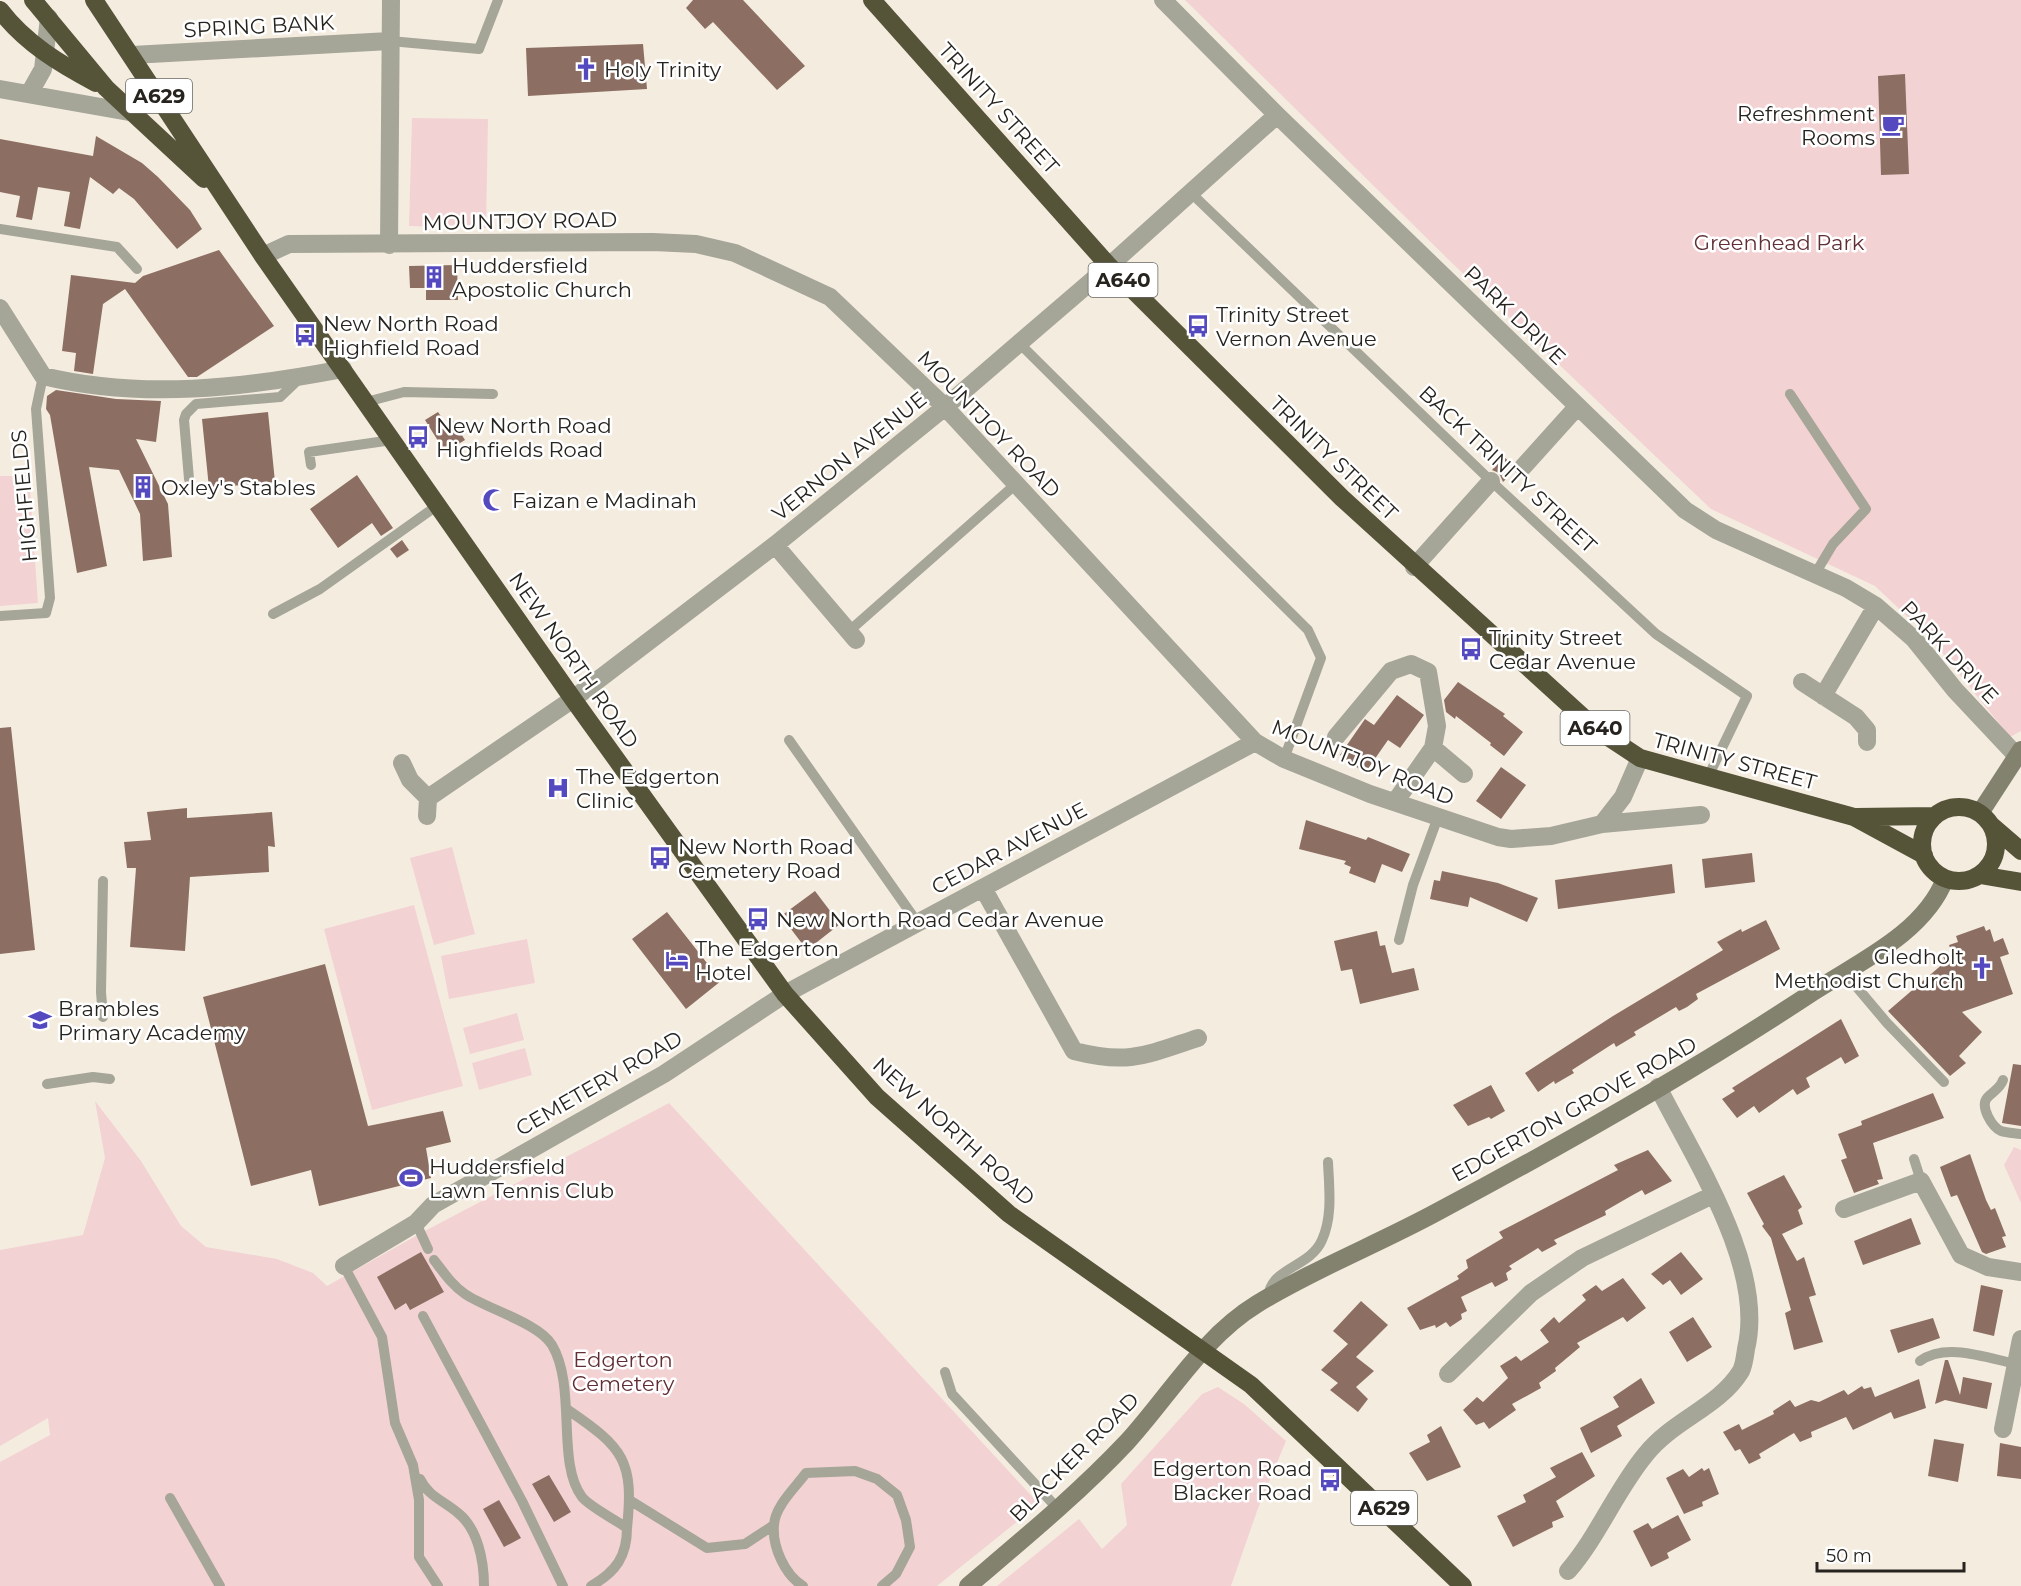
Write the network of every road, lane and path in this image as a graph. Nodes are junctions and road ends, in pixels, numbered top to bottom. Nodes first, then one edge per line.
1 (33, 0) edge
2 (94, 0) edge
3 (391, 0) edge
4 (498, 0) edge
5 (872, 0) edge
6 (1163, 0) edge
7 (0, 10) edge
8 (49, 18) junction
9 (390, 41) junction
10 (46, 55) junction
11 (132, 55) junction
12 (0, 88) edge
13 (106, 88) junction
14 (29, 94) junction
15 (129, 112) junction
16 (1277, 115) junction
17 (1190, 192) junction
18 (220, 194) junction
19 (0, 229) edge
20 (389, 245) junction
21 (263, 255) junction
22 (1109, 266) junction
23 (137, 269) dead end
24 (0, 309) edge
25 (1019, 343) junction
26 (343, 369) junction
27 (43, 376) junction
28 (300, 378) junction
29 (493, 394) dead end
30 (1790, 394) dead end
31 (366, 402) junction
32 (945, 407) junction
33 (1577, 407) junction
34 (392, 440) junction
35 (311, 465) dead end
36 (1523, 467) dead end
37 (189, 479) dead end
38 (1491, 481) junction
39 (1016, 484) junction
40 (438, 505) junction
41 (775, 545) junction
42 (1414, 567) junction
43 (1815, 574) junction
44 (1876, 606) junction
45 (273, 614) dead end
46 (0, 616) edge
47 (852, 636) joint
48 (1802, 682) dead end
49 (1823, 696) junction
50 (573, 699) junction
51 (1336, 737) dead end
52 (789, 740) dead end
53 (1255, 742) junction
54 (1867, 742) dead end
55 (1433, 748) junction
56 (2018, 753) edge
57 (1640, 758) junction
58 (1284, 759) junction
59 (402, 763) dead end
60 (1464, 774) dead end
61 (1708, 777) junction
62 (1395, 802) junction
63 (1701, 815) dead end
64 (1935, 816) junction
65 (1437, 817) junction
66 (1854, 817) junction
67 (1986, 819) junction
68 (1602, 824) junction
69 (2021, 851) edge
70 (1924, 855) junction
71 (1980, 875) junction
72 (1945, 879) junction
73 (104, 881) dead end
74 (2021, 882) edge
75 (983, 888) junction
76 (917, 922) junction
77 (1399, 940) dead end
78 (1844, 972) junction
79 (785, 994) junction
80 (103, 1017) dead end
81 (1198, 1038) dead end
82 (110, 1079) dead end
83 (2003, 1080) dead end
84 (1944, 1082) dead end
85 (47, 1084) dead end
86 (1658, 1087) junction
87 (2021, 1134) edge
88 (1914, 1159) dead end
89 (1328, 1162) dead end
90 (1920, 1181) junction
91 (1713, 1196) junction
92 (1844, 1209) dead end
93 (416, 1223) junction
94 (428, 1249) dead end
95 (434, 1260) dead end
96 (344, 1266) joint
97 (2021, 1272) edge
98 (1268, 1299) junction
99 (423, 1316) dead end
100 (2021, 1340) edge
101 (1203, 1350) junction
102 (1920, 1361) dead end
103 (2016, 1364) junction
104 (945, 1372) dead end
105 (1448, 1374) dead end
106 (568, 1410) junction
107 (2003, 1429) dead end
108 (413, 1465) junction
109 (170, 1498) dead end
110 (631, 1501) junction
111 (1057, 1509) junction
112 (774, 1525) junction
113 (627, 1528) junction
114 (1568, 1571) dead end
115 (220, 1586) edge
116 (438, 1586) edge
117 (484, 1586) edge
118 (563, 1586) edge
119 (591, 1586) edge
120 (803, 1586) edge
121 (882, 1586) edge
122 (968, 1586) edge
123 (1463, 1586) edge

1 - 8 highway, NEW NORTH ROAD / A629
2 - 11 highway, NEW NORTH ROAD / A629
3 - 9 street
4 - 9 lane
5 - 22 highway, TRINITY STREET / A640
6 - 16 street, PARK DRIVE
7 - 10 highway, A629
8 - 10 street
8 - 13 highway, NEW NORTH ROAD / A629
9 - 11 street, SPRING BANK
9 - 20 street
10 - 13 highway, A629
10 - 14 street
11 - 18 highway, NEW NORTH ROAD / A629
12 - 14 street
13 - 15 highway, NEW NORTH ROAD / A629
14 - 15 street
15 - 18 highway, NEW NORTH ROAD / A629
16 - 17 street, VERNON AVENUE
16 - 33 street, PARK DRIVE
17 - 22 street, VERNON AVENUE
17 - 38 lane, BACK TRINITY STREET
18 - 21 highway, NEW NORTH ROAD / A629
19 - 23 lane
20 - 21 street, MOUNTJOY ROAD
20 - 32 street, MOUNTJOY ROAD
21 - 26 highway, NEW NORTH ROAD / A629
22 - 25 street, VERNON AVENUE
22 - 42 highway, TRINITY STREET / A640
24 - 27 street
25 - 32 street, VERNON AVENUE
25 - 58 lane
26 - 28 street
26 - 31 highway, NEW NORTH ROAD / A629
27 - 28 street
27 - 46 lane, HIGHFIELDS
28 - 37 lane
29 - 31 lane
30 - 43 lane
31 - 34 highway, NEW NORTH ROAD / A629
32 - 39 street, MOUNTJOY ROAD
32 - 41 street, VERNON AVENUE
33 - 36 street
33 - 43 street, PARK DRIVE
34 - 35 lane
34 - 40 highway, NEW NORTH ROAD / A629
38 - 42 street
38 - 61 lane, BACK TRINITY STREET
39 - 47 lane
39 - 53 street, MOUNTJOY ROAD
40 - 45 lane
40 - 50 highway, NEW NORTH ROAD / A629
41 - 47 street
41 - 50 street, VERNON AVENUE
42 - 57 highway, TRINITY STREET / A640
43 - 44 street, PARK DRIVE
44 - 49 street, PARK DRIVE
44 - 56 street, PARK DRIVE
48 - 49 street
49 - 54 street
50 - 59 street, VERNON AVENUE
50 - 79 highway, NEW NORTH ROAD / A629
51 - 55 street
52 - 76 lane
53 - 58 street, MOUNTJOY ROAD
53 - 75 street, CEDAR AVENUE
55 - 60 street
55 - 62 street
56 - 67 street
57 - 61 highway, TRINITY STREET / A640
57 - 68 street
58 - 62 street, MOUNTJOY ROAD
61 - 66 highway, TRINITY STREET / A640
62 - 65 street, MOUNTJOY ROAD
63 - 68 street, MOUNTJOY ROAD
64 - 66 highway, TRINITY STREET / A640
64 - 67 highway, A640
64 - 70 highway
65 - 68 street, MOUNTJOY ROAD
65 - 77 lane
66 - 70 highway, TRINITY STREET / A640
67 - 69 highway
67 - 71 highway
70 - 72 highway, A640
71 - 72 highway
71 - 74 highway
72 - 78 street, EDGERTON GROVE ROAD
73 - 80 lane
75 - 76 street, CEDAR AVENUE
75 - 81 street
76 - 79 street, CEDAR AVENUE
78 - 84 lane
78 - 86 street, EDGERTON GROVE ROAD
79 - 93 street, CEMETERY ROAD
79 - 101 highway, NEW NORTH ROAD / A629
82 - 85 lane
83 - 87 lane
86 - 91 street
86 - 98 street, EDGERTON GROVE ROAD
88 - 90 lane
89 - 98 lane
90 - 92 street
90 - 97 street
91 - 105 street
91 - 114 street
93 - 94 lane
93 - 96 street, CEMETERY ROAD
95 - 106 lane
96 - 108 lane
98 - 101 street, EDGERTON GROVE ROAD
99 - 118 lane
100 - 103 street
101 - 111 street, BLACKER ROAD
101 - 123 highway, A629
102 - 103 lane
103 - 107 street
104 - 111 lane
106 - 110 lane
106 - 113 lane
108 - 116 lane
108 - 117 lane
109 - 115 lane
110 - 112 lane
110 - 113 lane
111 - 122 street, BLACKER ROAD
112 - 120 lane
112 - 121 lane
113 - 119 lane

